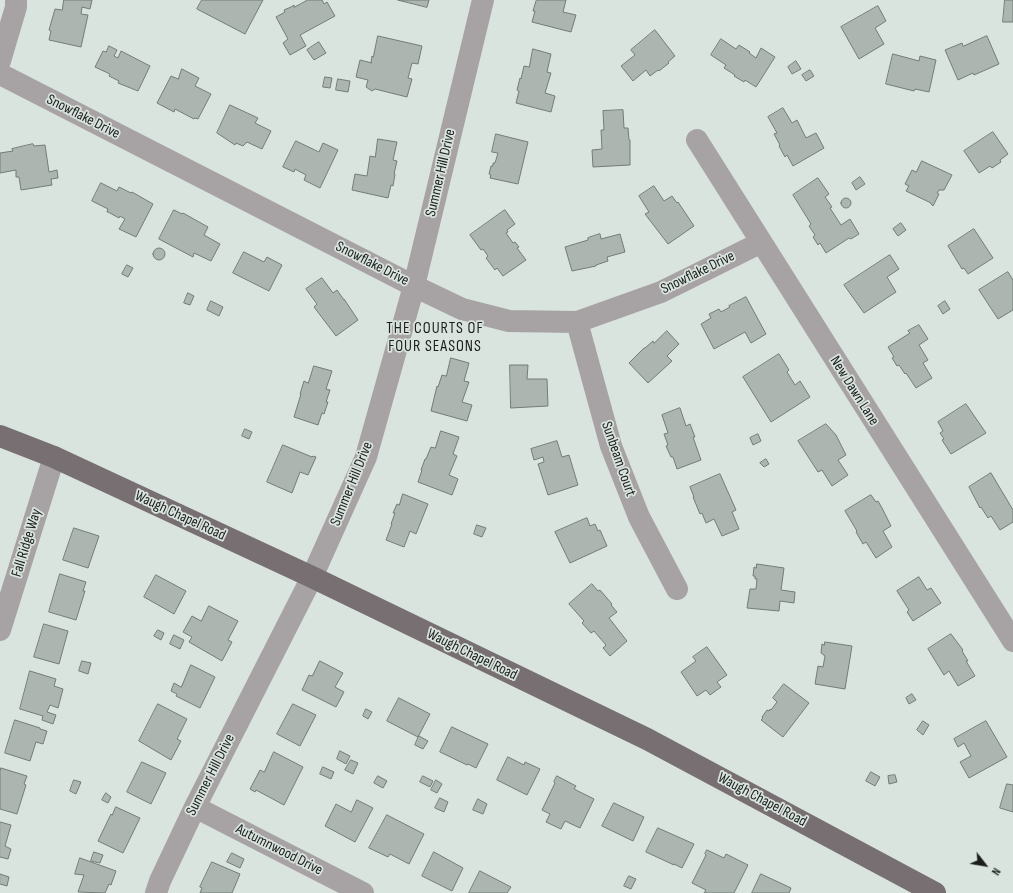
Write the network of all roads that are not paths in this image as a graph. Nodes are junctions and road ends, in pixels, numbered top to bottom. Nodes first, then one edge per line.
1 (16, 0) edge
2 (483, 0) edge
3 (0, 61) edge
4 (0, 74) edge
5 (697, 140) dead end
6 (760, 243) junction
7 (414, 286) junction
8 (577, 322) junction
9 (0, 436) edge
10 (54, 457) junction
11 (312, 577) junction
12 (678, 589) dead end
13 (3, 607) edge
14 (0, 630) edge
15 (1013, 641) edge
16 (195, 807) junction
17 (156, 893) edge
18 (363, 893) edge
19 (935, 893) edge

1 - 3 street
2 - 7 street, Summer Hill Drive
4 - 7 street, Snowflake Drive
5 - 6 street, New Dawn Lane
6 - 8 street, Snowflake Drive
6 - 15 street, New Dawn Lane
7 - 8 street, Snowflake Drive
7 - 11 street, Summer Hill Drive
8 - 12 street, Sunbeam Court
9 - 10 main road, Waugh Chapel Road
10 - 11 main road, Waugh Chapel Road
10 - 13 street, Fall Ridge Way
11 - 16 street, Summer Hill Drive
11 - 19 main road, Waugh Chapel Road
13 - 14 street, Fall Ridge Way
16 - 17 street, Summer Hill Drive
16 - 18 street, Autumnwood Drive

